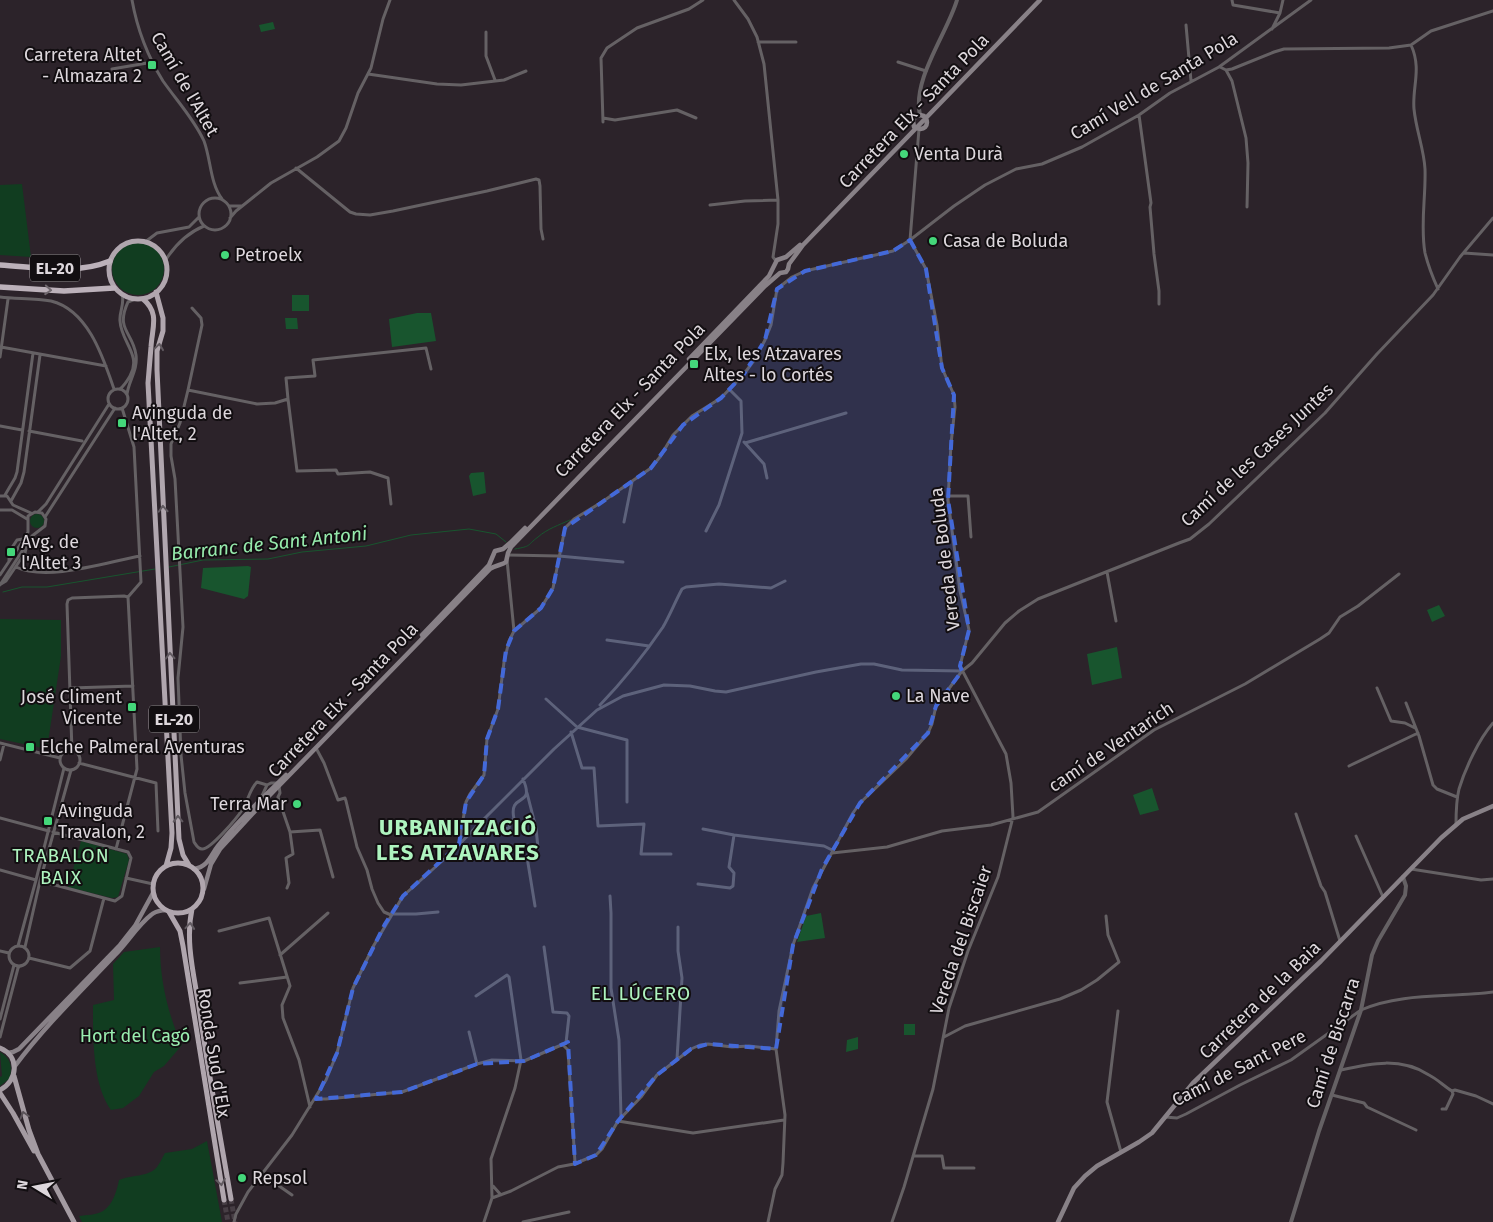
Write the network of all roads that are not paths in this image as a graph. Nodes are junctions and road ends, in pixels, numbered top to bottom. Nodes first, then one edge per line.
1 (132, 0) edge
2 (390, 0) edge
3 (703, 0) edge
4 (734, 0) edge
5 (957, 0) edge
6 (1038, 0) edge
7 (1232, 0) edge
8 (1283, 0) edge
9 (1311, 0) edge
10 (1493, 11) edge
11 (1280, 13) junction
12 (1186, 25) dead end
13 (1272, 29) junction
14 (486, 32) dead end
15 (758, 42) junction
16 (796, 42) dead end
17 (1411, 45) junction
18 (153, 62) junction
19 (898, 62) dead end
20 (1219, 67) junction
21 (112, 69) dead end
22 (1226, 70) junction
23 (526, 71) dead end
24 (926, 71) junction
25 (368, 74) junction
26 (496, 80) junction
27 (1191, 81) junction
28 (1138, 115) junction
29 (923, 116) junction
30 (696, 118) dead end
31 (916, 128) junction
32 (296, 168) junction
33 (214, 182) junction
34 (212, 198) junction
35 (222, 199) junction
36 (778, 200) junction
37 (710, 205) dead end
38 (229, 206) junction
39 (242, 206) junction
40 (1247, 207) dead end
41 (199, 217) junction
42 (230, 218) junction
43 (1493, 218) edge
44 (204, 226) junction
45 (543, 239) dead end
46 (910, 240) junction
47 (144, 242) junction
48 (1463, 253) junction
49 (1493, 255) edge
50 (783, 258) junction
51 (110, 261) junction
52 (165, 261) junction
53 (776, 261) junction
54 (0, 265) edge
55 (774, 267) junction
56 (789, 267) junction
57 (781, 273) junction
58 (791, 278) junction
59 (787, 281) junction
60 (0, 287) edge
61 (114, 288) junction
62 (1438, 289) junction
63 (156, 292) junction
64 (122, 294) junction
65 (0, 297) edge
66 (8, 299) junction
67 (135, 299) junction
68 (143, 299) junction
69 (1159, 304) dead end
70 (192, 308) dead end
71 (1, 348) junction
72 (33, 353) junction
73 (40, 355) junction
74 (0, 357) edge
75 (32, 361) junction
76 (39, 363) junction
77 (106, 366) junction
78 (431, 369) dead end
79 (114, 389) junction
80 (120, 389) junction
81 (188, 390) junction
82 (730, 390) junction
83 (127, 394) junction
84 (288, 399) junction
85 (109, 404) junction
86 (115, 408) junction
87 (122, 408) junction
88 (846, 413) dead end
89 (0, 426) edge
90 (22, 430) junction
91 (30, 432) junction
92 (740, 438) junction
93 (82, 441) dead end
94 (745, 443) junction
95 (767, 478) dead end
96 (632, 482) junction
97 (5, 495) junction
98 (0, 496) edge
99 (948, 496) junction
100 (11, 502) junction
101 (391, 504) dead end
102 (8, 509) junction
103 (2, 510) edge
104 (38, 512) junction
105 (31, 513) junction
106 (0, 516) edge
107 (45, 517) junction
108 (27, 519) junction
109 (624, 522) dead end
110 (28, 526) junction
111 (37, 531) junction
112 (706, 531) dead end
113 (971, 537) dead end
114 (502, 549) junction
115 (140, 556) junction
116 (508, 556) junction
117 (559, 556) junction
118 (492, 558) junction
119 (623, 562) dead end
120 (498, 564) junction
121 (0, 566) edge
122 (14, 566) junction
123 (5, 567) junction
124 (1107, 572) junction
125 (1400, 574) dead end
126 (0, 575) edge
127 (785, 581) dead end
128 (0, 584) edge
129 (128, 597) junction
130 (1116, 621) dead end
131 (514, 631) junction
132 (606, 640) dead end
133 (649, 646) junction
134 (962, 671) junction
135 (133, 686) junction
136 (71, 688) junction
137 (1377, 688) dead end
138 (546, 699) dead end
139 (1406, 703) dead end
140 (597, 710) junction
141 (1493, 723) edge
142 (578, 727) junction
143 (1415, 728) junction
144 (571, 732) junction
145 (1418, 733) junction
146 (2, 743) edge
147 (316, 748) junction
148 (72, 751) junction
149 (60, 758) junction
150 (0, 760) edge
151 (79, 763) junction
152 (1348, 766) dead end
153 (64, 768) junction
154 (71, 770) junction
155 (135, 778) junction
156 (523, 779) junction
157 (278, 784) junction
158 (267, 785) junction
159 (528, 792) junction
160 (278, 796) junction
161 (268, 797) junction
162 (1458, 798) junction
163 (628, 802) dead end
164 (256, 804) junction
165 (1493, 806) edge
166 (1296, 814) dead end
167 (0, 818) edge
168 (1012, 820) junction
169 (1456, 824) junction
170 (704, 829) dead end
171 (158, 830) dead end
172 (497, 831) dead end
173 (51, 832) junction
174 (290, 832) junction
175 (734, 835) junction
176 (1356, 836) dead end
177 (459, 844) junction
178 (116, 849) junction
179 (832, 852) junction
180 (671, 854) dead end
181 (166, 866) junction
182 (191, 867) junction
183 (1411, 869) junction
184 (0, 870) edge
185 (333, 877) dead end
186 (1403, 877) junction
187 (126, 878) junction
188 (1493, 879) edge
189 (38, 881) junction
190 (153, 884) junction
191 (698, 884) dead end
192 (287, 888) dead end
193 (204, 889) junction
194 (153, 893) junction
195 (610, 896) dead end
196 (104, 898) junction
197 (1383, 898) junction
198 (535, 906) dead end
199 (192, 909) junction
200 (167, 911) junction
201 (438, 912) dead end
202 (328, 913) dead end
203 (391, 915) junction
204 (1106, 916) dead end
205 (678, 927) dead end
206 (219, 931) dead end
207 (1340, 942) junction
208 (18, 946) junction
209 (24, 947) junction
210 (544, 947) dead end
211 (0, 950) edge
212 (9, 953) junction
213 (280, 955) junction
214 (29, 958) junction
215 (14, 964) junction
216 (20, 966) junction
217 (287, 978) junction
218 (240, 982) dead end
219 (1493, 992) edge
220 (476, 996) dead end
221 (1361, 1010) junction
222 (1118, 1011) dead end
223 (0, 1019) edge
224 (468, 1032) dead end
225 (0, 1036) edge
226 (944, 1037) junction
227 (562, 1044) junction
228 (3, 1048) edge
229 (776, 1049) junction
230 (677, 1059) junction
231 (521, 1060) junction
232 (477, 1064) junction
233 (15, 1066) junction
234 (1341, 1070) junction
235 (14, 1076) junction
236 (0, 1090) edge
237 (1452, 1091) junction
238 (0, 1094) edge
239 (1332, 1095) junction
240 (316, 1099) junction
241 (1493, 1104) edge
242 (310, 1108) junction
243 (1442, 1109) dead end
244 (622, 1117) junction
245 (1165, 1117) junction
246 (784, 1120) junction
247 (618, 1121) junction
248 (1416, 1130) dead end
249 (1121, 1152) junction
250 (37, 1154) junction
251 (913, 1156) junction
252 (575, 1164) junction
253 (974, 1168) dead end
254 (262, 1174) junction
255 (492, 1186) junction
256 (292, 1195) dead end
257 (501, 1195) junction
258 (492, 1198) junction
259 (231, 1199) tunnel mouth
260 (224, 1200) tunnel mouth
261 (569, 1212) dead end
262 (72, 1222) edge
263 (234, 1222) edge
264 (484, 1222) edge
265 (524, 1222) edge
266 (768, 1222) edge
267 (892, 1222) edge
268 (1058, 1222) edge
269 (1291, 1222) edge

1 - 18 street, Camí de l'Altet
2 - 25 street
3 - 30 street
4 - 15 street
5 - 24 street
6 - 29 main road, Carretera Elx - Santa Pola
7 - 11 street
8 - 11 street
9 - 13 street, Camí Vell de Santa Pola
10 - 17 street
11 - 13 street
12 - 27 street
13 - 20 street, Camí Vell de Santa Pola
14 - 26 street
15 - 16 street
15 - 36 street
17 - 22 street
17 - 62 street
18 - 21 street
18 - 33 street, Camí de l'Altet
19 - 24 street
20 - 22 street
20 - 27 street, Camí Vell de Santa Pola
22 - 40 street
23 - 26 street
24 - 29 street
25 - 26 street
25 - 32 street
27 - 28 street, Camí Vell de Santa Pola
28 - 46 street, Camí Vell de Santa Pola
28 - 69 street
29 - 31 main road, Carretera Elx - Santa Pola
29 - 31 main road
31 - 46 street
31 - 50 main road, Carretera Elx - Santa Pola
31 - 56 main road, Carretera Elx - Santa Pola
32 - 39 street
32 - 45 street
33 - 34 street
33 - 35 street
34 - 35 street
34 - 41 street
35 - 38 street
36 - 37 street
36 - 53 street
38 - 39 street
38 - 42 street
39 - 42 street
41 - 44 street
41 - 47 street
42 - 44 street
43 - 48 street, Camí de les Cases Juntes
44 - 52 street
46 - 58 street, Camí Vell de Santa Pola
46 - 99 street, Vereda de Boluda
47 - 51 highway
47 - 52 highway
48 - 49 street
48 - 62 street, Camí de les Cases Juntes
50 - 53 main road
50 - 56 main road
51 - 54 highway, EL-20
51 - 61 highway
52 - 63 highway
53 - 55 main road
55 - 57 main road
55 - 114 main road, Carretera Elx - Santa Pola
56 - 57 main road
56 - 58 street
57 - 59 street
57 - 116 main road, Carretera Elx - Santa Pola
58 - 59 street, Camí Vell de Santa Pola
59 - 82 street, Camí Vell de Santa Pola
60 -> 61 highway, EL-20
61 - 64 highway
62 - 124 street, Camí de les Cases Juntes
63 - 68 highway
182 -> 63 highway, EL-20
64 - 67 highway
64 - 80 street
65 - 66 street
66 - 71 street
66 - 77 street
67 - 68 highway
67 - 83 street
68 - 181 highway, EL-20
70 - 81 street
71 - 72 street
71 - 74 street
72 - 73 street
72 - 75 street
73 - 76 street
73 - 77 street
75 - 76 street
75 - 90 street
76 - 91 street
77 - 79 street
78 - 84 street
79 - 80 street
79 - 85 street
80 - 83 street
81 - 84 street
81 - 158 street
82 - 92 street
82 - 96 street, Camí Vell de Santa Pola
83 - 87 street
84 - 101 street
85 - 86 street
85 - 104 street
86 - 87 street
86 - 107 street
87 - 115 street
88 - 94 street
89 - 90 street
90 - 97 street
91 - 93 street
91 - 100 street
92 - 94 street
92 - 112 street
94 - 95 street
96 - 109 street
96 - 117 street, Camí Vell de Santa Pola
97 - 98 street
97 - 100 street
99 - 113 street
99 - 134 street, Vereda de Boluda
100 - 102 street
100 - 105 street
102 - 103 street
102 - 108 street
103 - 106 street
104 - 105 street
104 - 107 street
105 - 108 street
107 - 111 street
108 - 110 street
110 - 111 street
110 - 123 street
111 - 122 street
114 - 116 main road
114 - 118 main road
115 - 122 street
115 - 129 street
116 - 117 street
116 - 120 main road
116 - 131 street
117 - 119 street
117 - 131 street, Camí Vell de Santa Pola
118 - 120 main road
118 - 157 main road, Carretera Elx - Santa Pola
120 - 147 main road, Carretera Elx - Santa Pola
121 - 123 street
122 - 128 street
123 - 126 street
124 - 130 street
124 - 134 street, Camí de les Cases Juntes
125 - 168 street, camí de Ventarich
127 - 133 street
129 - 135 street
129 - 136 street
131 - 177 street
132 - 133 street
133 - 140 street
134 - 140 street
134 - 168 street, Vereda del Biscaier
134 - 179 street, Camí de les Cases Juntes
135 - 136 street
135 - 155 street
136 - 148 street
137 - 143 street
138 - 142 street
139 - 143 street
140 - 142 street
141 - 162 street
142 - 144 street
142 - 163 street
143 - 145 street
144 - 156 street
144 - 180 street
145 - 152 street
145 - 162 street
146 - 149 street
146 - 150 street
147 - 157 main road, Carretera Elx - Santa Pola
147 - 203 street
148 - 149 street
148 - 151 street
149 - 153 street
151 - 154 street
151 - 155 street
153 - 154 street
153 - 173 street
154 - 173 street
155 - 171 street
155 - 178 street
156 - 159 street
156 - 177 street
157 - 158 street
157 - 160 street
157 - 161 main road, Carretera Elx - Santa Pola
157 - 164 main road, Carretera Elx - Santa Pola
158 - 164 street
159 - 172 street
159 - 198 street
160 - 161 street
160 - 174 street
161 - 193 main road, Carretera Elx - Santa Pola
162 - 169 street
164 - 182 main road, Carretera Elx - Santa Pola
165 - 169 main road, Carretera de la Baia
166 - 207 street
167 - 173 street
168 - 179 street, camí de Ventarich
168 - 226 street, Vereda del Biscaier
169 - 183 main road, Carretera de la Baia
170 - 175 street
173 - 178 street
173 - 189 street
174 - 185 street
174 - 192 street
175 - 179 street
175 - 191 street
176 - 197 street
177 - 203 street
178 - 187 street
179 - 229 street, Camí de les Cases Juntes
181 - 182 highway
181 - 190 highway, EL-20
182 - 193 highway, EL-20
183 - 186 main road, Carretera de la Baia
183 - 188 street
184 - 189 street
186 - 197 main road, Carretera de la Baia
186 - 221 street, Camí de Biscarra
187 - 190 street
187 - 196 street
189 - 196 street
189 - 208 street
189 - 209 street
190 - 194 highway
193 - 199 highway
194 - 200 highway
194 - 228 main road
195 - 244 street
196 - 214 street
197 - 207 main road, Carretera de la Baia
199 - 200 highway
259 -> 199 highway, Ronda Sud d'Elx
200 - 233 main road
200 -> 260 highway, Ronda Sud d'Elx
201 - 203 street
202 - 213 street
203 - 240 street
204 - 226 street
205 - 230 street
206 - 213 street
207 - 245 main road, Carretera de la Baia
208 - 209 street
208 - 212 street
209 - 214 street
210 - 227 street
211 - 212 street
212 - 215 street
213 - 217 street
214 - 216 street
215 - 216 street
215 - 223 street
216 - 225 street
217 - 218 street
217 - 242 street
219 - 221 street, Camí de Sant Pere
220 - 231 street
221 - 234 street, Camí de Biscarra
221 - 245 street, Camí de Sant Pere
222 - 249 street
224 - 232 street
226 - 251 street, Vereda del Biscaier
227 - 231 street
227 - 252 street
228 - 233 main road
229 - 230 street
229 - 246 street, Camí de les Cases Juntes
230 - 244 street
231 - 232 street
231 - 255 street
232 - 240 street
233 - 235 main road
234 - 237 street
234 - 239 street, Camí de Biscarra
235 - 236 main road
250 -> 235 main road
237 - 241 street
237 - 243 street
238 - 250 main road
239 - 248 street
239 - 269 street, Camí de Biscarra
240 - 242 street
242 - 254 street
244 - 247 street
245 - 249 main road, Carretera de la Baia
246 - 247 street
246 - 266 street, Camí de les Cases Juntes
247 - 252 street
249 - 268 main road, Carretera de la Baia
250 - 262 main road
251 - 253 street
251 - 267 street, Vereda del Biscaier
252 - 257 street
254 - 256 street
254 - 263 street
255 - 257 street
255 - 258 street
257 - 258 street
258 - 264 street
261 - 265 street

